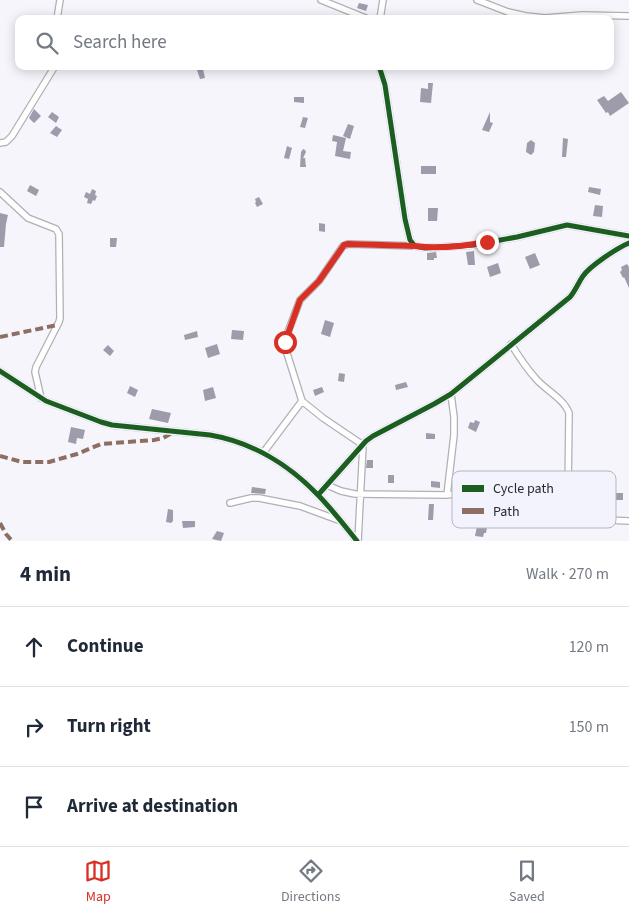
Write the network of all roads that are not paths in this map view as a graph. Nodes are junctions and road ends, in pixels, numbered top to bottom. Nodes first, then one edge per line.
1 (60, 0) edge
2 (321, 0) edge
3 (383, 0) edge
4 (477, 0) edge
5 (58, 15) edge
6 (358, 15) edge
7 (381, 15) edge
8 (524, 15) edge
9 (614, 16) edge
10 (629, 16) edge
11 (53, 70) edge
12 (380, 70) edge
13 (0, 144) edge
14 (0, 192) edge
15 (629, 236) edge
16 (629, 243) edge
17 (415, 246) junction
18 (511, 344) junction
19 (0, 370) edge
20 (451, 394) junction
21 (41, 398) junction
22 (302, 401) junction
23 (363, 444) junction
24 (263, 453) junction
25 (568, 471) edge
26 (327, 485) junction
27 (360, 494) junction
28 (452, 494) edge
29 (318, 495) junction
30 (447, 495) junction
31 (230, 503) dead end
32 (340, 520) junction
33 (616, 520) edge
34 (629, 521) edge
35 (358, 541) edge

1 - 5 street
2 - 6 street
3 - 7 street
4 - 8 street
9 - 10 street
11 - 13 street
12 - 17 street
14 - 21 street
15 - 17 street
16 - 18 street
17 - 22 street
18 - 20 street
18 - 25 street
19 - 21 street
20 - 23 street
20 - 30 street
21 - 24 street
22 - 23 street
22 - 24 street
23 - 26 street
23 - 27 street
24 - 29 street
26 - 27 street
26 - 29 street
27 - 30 street
27 - 35 street
28 - 30 street
29 - 32 street
31 - 32 street
32 - 35 street
33 - 34 street

